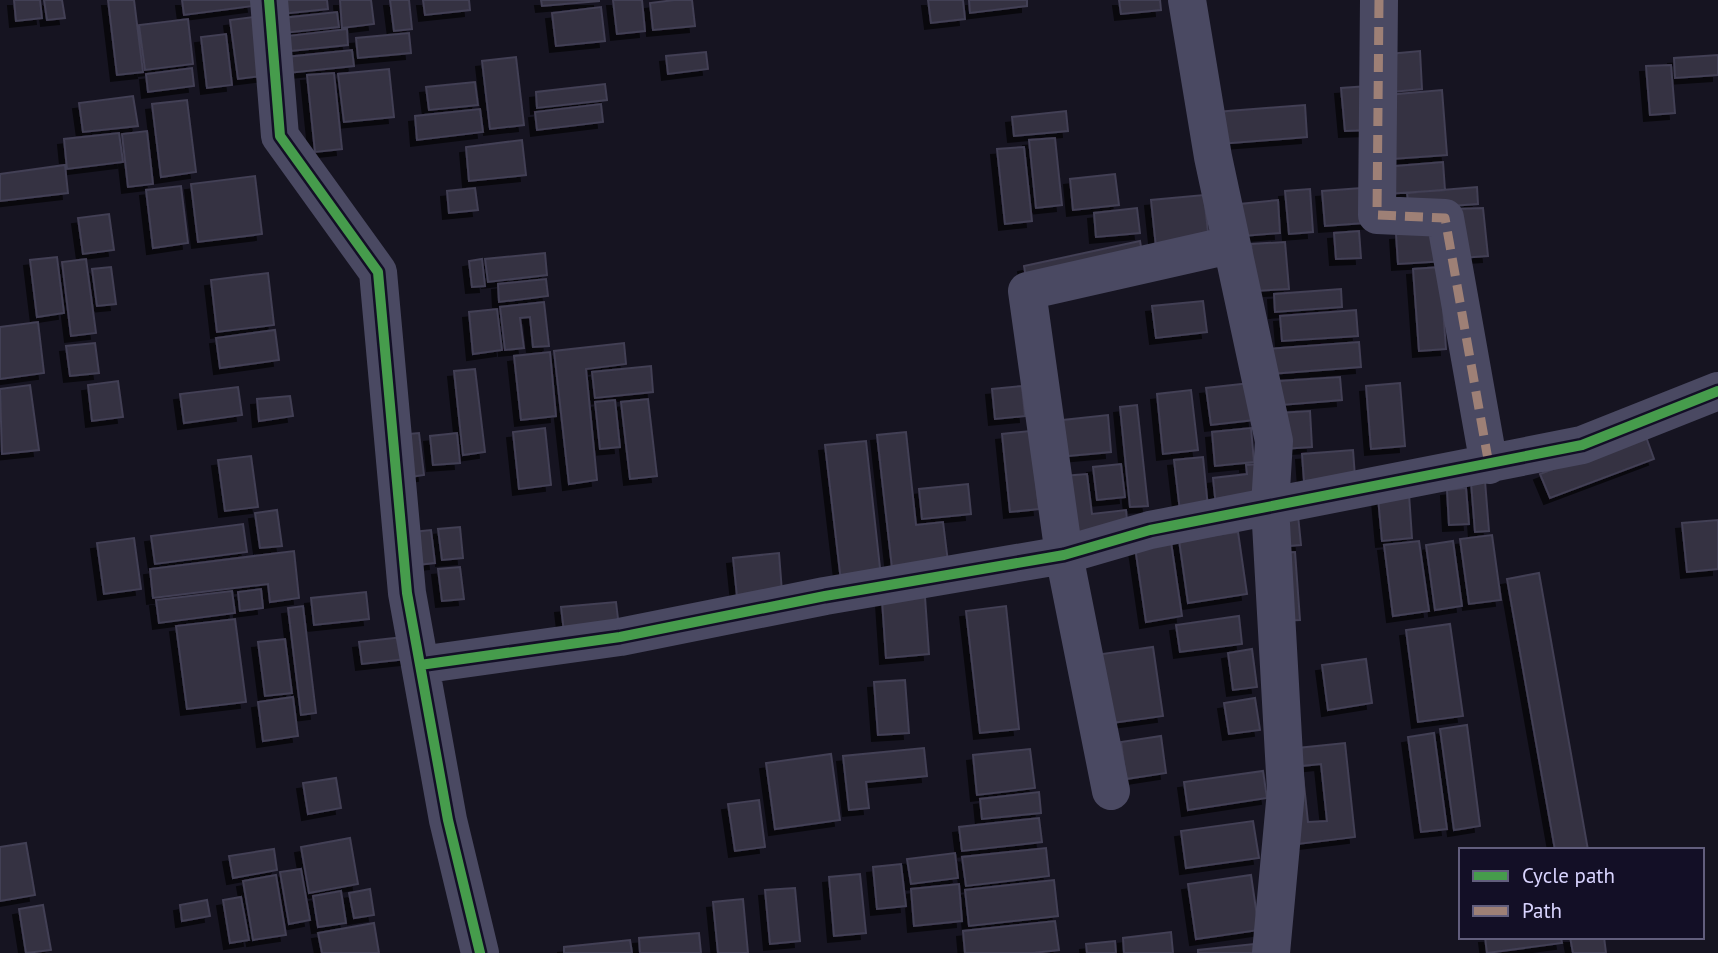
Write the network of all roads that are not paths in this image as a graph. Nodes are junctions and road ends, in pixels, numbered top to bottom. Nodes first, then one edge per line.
1 (269, 0) edge
2 (1187, 0) edge
3 (1379, 0) edge
4 (1230, 245) junction
5 (1718, 391) edge
6 (1489, 464) junction
7 (1270, 506) junction
8 (1064, 555) junction
9 (420, 665) junction
10 (1111, 791) dead end
11 (480, 953) edge
12 (1271, 953) edge

1 - 9 street
2 - 4 street
3 - 6 street
4 - 7 street
4 - 8 street
5 - 6 street
6 - 7 street
7 - 8 street
7 - 12 street
8 - 9 street
8 - 10 street
9 - 11 street

